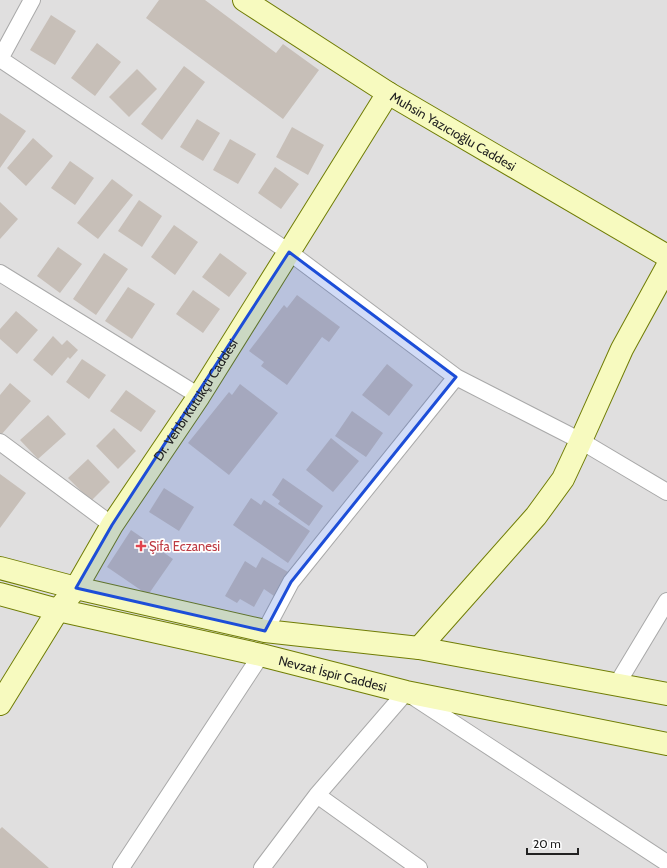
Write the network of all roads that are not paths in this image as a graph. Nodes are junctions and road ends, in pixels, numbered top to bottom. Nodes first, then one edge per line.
1 (32, 0) edge
2 (244, 0) edge
3 (0, 59) edge
4 (388, 93) junction
5 (289, 252) junction
6 (667, 256) edge
7 (667, 267) edge
8 (0, 273) edge
9 (456, 377) junction
10 (198, 396) junction
11 (581, 441) junction
12 (0, 442) edge
13 (667, 492) edge
14 (112, 525) junction
15 (0, 568) edge
16 (76, 588) junction
17 (0, 594) edge
18 (667, 600) edge
19 (58, 610) junction
20 (265, 631) junction
21 (419, 648) junction
22 (261, 656) junction
23 (616, 684) junction
24 (406, 692) junction
25 (667, 694) edge
26 (0, 704) edge
27 (667, 744) edge
28 (317, 795) junction
29 (667, 863) edge
30 (121, 868) edge
31 (262, 868) edge
32 (419, 868) edge

1 - 3 street
2 - 4 street, Muhsin Yazıcıoğlu Caddesi
3 - 5 street
4 - 5 street, Dr. Vehbi Kütükçü Caddesi
4 - 6 street, Muhsin Yazıcıoğlu Caddesi
5 - 9 street
5 - 10 street, Dr. Vehbi Kütükçü Caddesi
7 - 11 street
8 - 10 street
9 - 11 street
9 - 20 street
10 - 14 street, Dr. Vehbi Kütükçü Caddesi
11 - 13 street
11 - 21 street
12 - 14 street
14 - 16 street, Dr. Vehbi Kütükçü Caddesi
15 - 16 street, Nevzat İspir Caddesi
16 - 19 street, Dr. Vehbi Kütükçü Caddesi
16 - 20 street, Nevzat İspir Caddesi
17 - 19 street, Nevzat İspir Caddesi
18 - 23 street
19 - 22 street, Nevzat İspir Caddesi
19 - 26 street, Dr. Vehbi Kütükçü Caddesi
20 - 21 street, Nevzat İspir Caddesi
21 - 23 street, Nevzat İspir Caddesi
22 - 24 street, Nevzat İspir Caddesi
22 - 30 street
23 - 25 street, Nevzat İspir Caddesi
24 - 27 street, Nevzat İspir Caddesi
24 - 28 street
24 - 29 street
28 - 31 street
28 - 32 street

